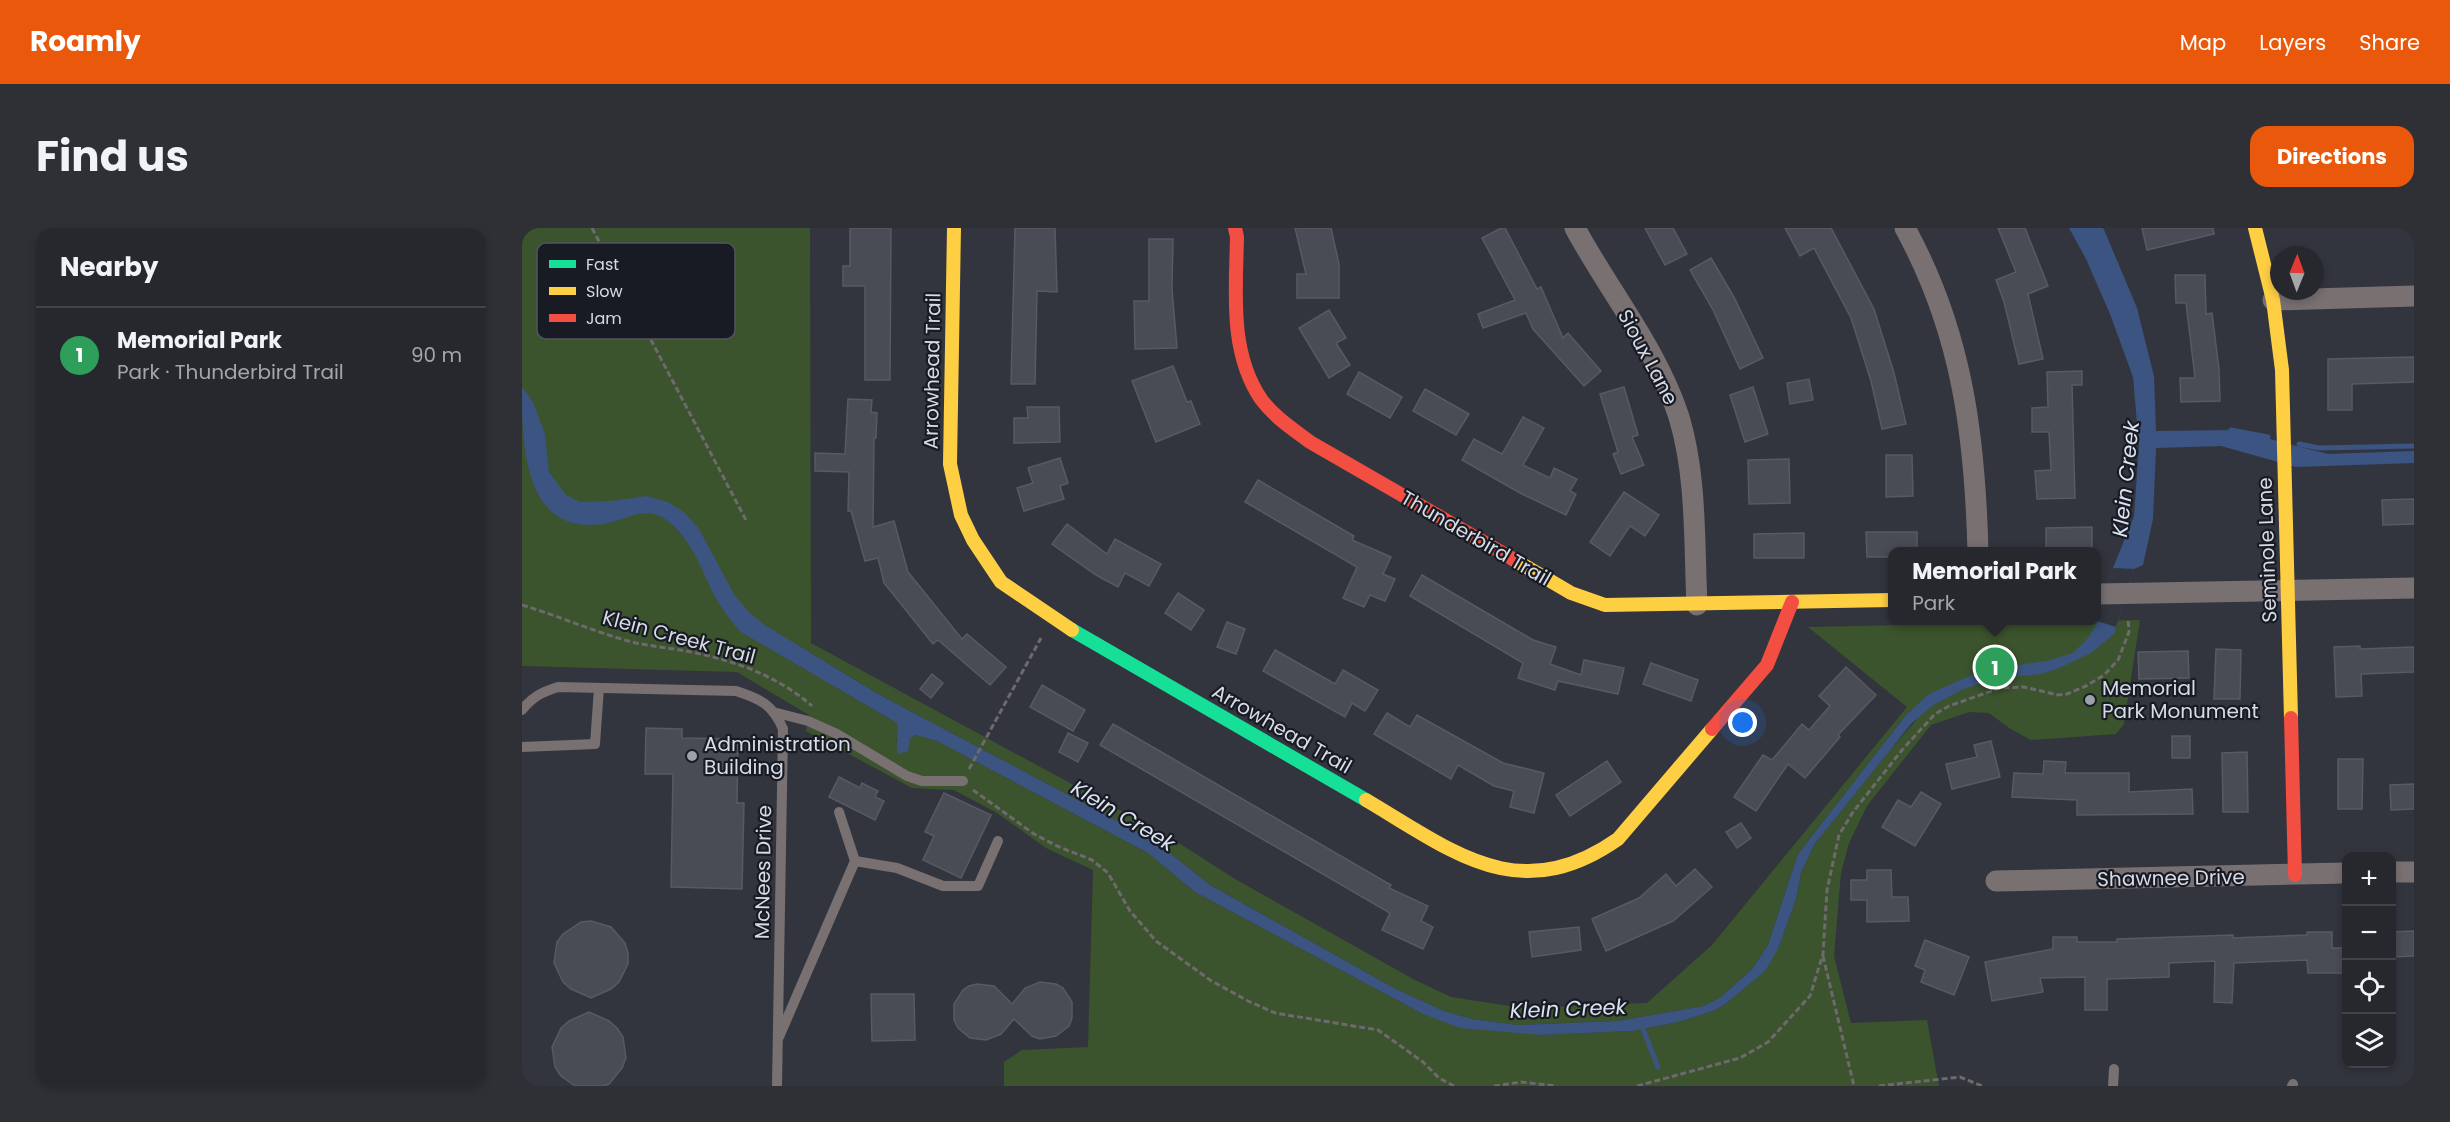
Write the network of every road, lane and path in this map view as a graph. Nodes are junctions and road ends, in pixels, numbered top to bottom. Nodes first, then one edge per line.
1 (592, 228) edge
2 (954, 228) edge
3 (1235, 228) edge
4 (1575, 228) edge
5 (1905, 228) edge
6 (2255, 228) edge
7 (600, 243) edge
8 (2270, 288) edge
9 (2414, 296) edge
10 (2324, 299) edge
11 (2273, 300) edge
12 (651, 339) edge
13 (747, 522) dead end
14 (1978, 547) edge
15 (2414, 588) edge
16 (2288, 591) junction
17 (2101, 594) edge
18 (1888, 600) edge
19 (1792, 602) junction
20 (1697, 604) junction
21 (522, 605) edge
22 (1052, 618) junction
23 (2128, 618) dead end
24 (599, 688) junction
25 (522, 710) edge
26 (820, 712) dead end
27 (777, 713) junction
28 (522, 747) edge
29 (969, 769) dead end
30 (963, 781) joint
31 (839, 812) dead end
32 (998, 841) dead end
33 (855, 861) junction
34 (2396, 872) edge
35 (2414, 872) edge
36 (2342, 873) edge
37 (2295, 874) junction
38 (1996, 881) dead end
39 (1823, 954) junction
40 (777, 1042) junction
41 (2114, 1069) dead end
42 (780, 1083) edge
43 (1454, 1086) edge
44 (1494, 1086) edge
45 (1557, 1086) edge
46 (1637, 1086) edge
47 (1854, 1086) edge
48 (1880, 1086) edge
49 (1982, 1086) edge
50 (2113, 1086) edge

1 - 7 path
2 - 22 street, Arrowhead Trail
3 - 20 street, Thunderbird Trail
4 - 20 street, Sioux Lane
5 - 14 street
6 - 8 street, Seminole Lane
9 - 10 street
11 - 16 street, Seminole Lane
12 - 13 path
15 - 16 street
16 - 17 street
16 - 37 street, Seminole Lane
18 - 19 street, Thunderbird Trail
19 - 20 street, Thunderbird Trail
19 - 22 street, Arrowhead Trail
21 - 26 path, Klein Creek Trail
22 - 29 path
23 - 39 path
24 - 25 lane
24 - 27 lane
24 - 28 lane
27 - 30 lane
27 - 40 lane, McNees Drive
30 - 43 path
31 - 33 lane
32 - 33 lane
33 - 40 lane
34 - 35 street
36 - 37 street, Shawnee Drive
37 - 38 street, Shawnee Drive
39 - 46 path
39 - 47 path
40 - 42 lane, McNees Drive
41 - 50 lane
44 - 45 path
48 - 49 path

